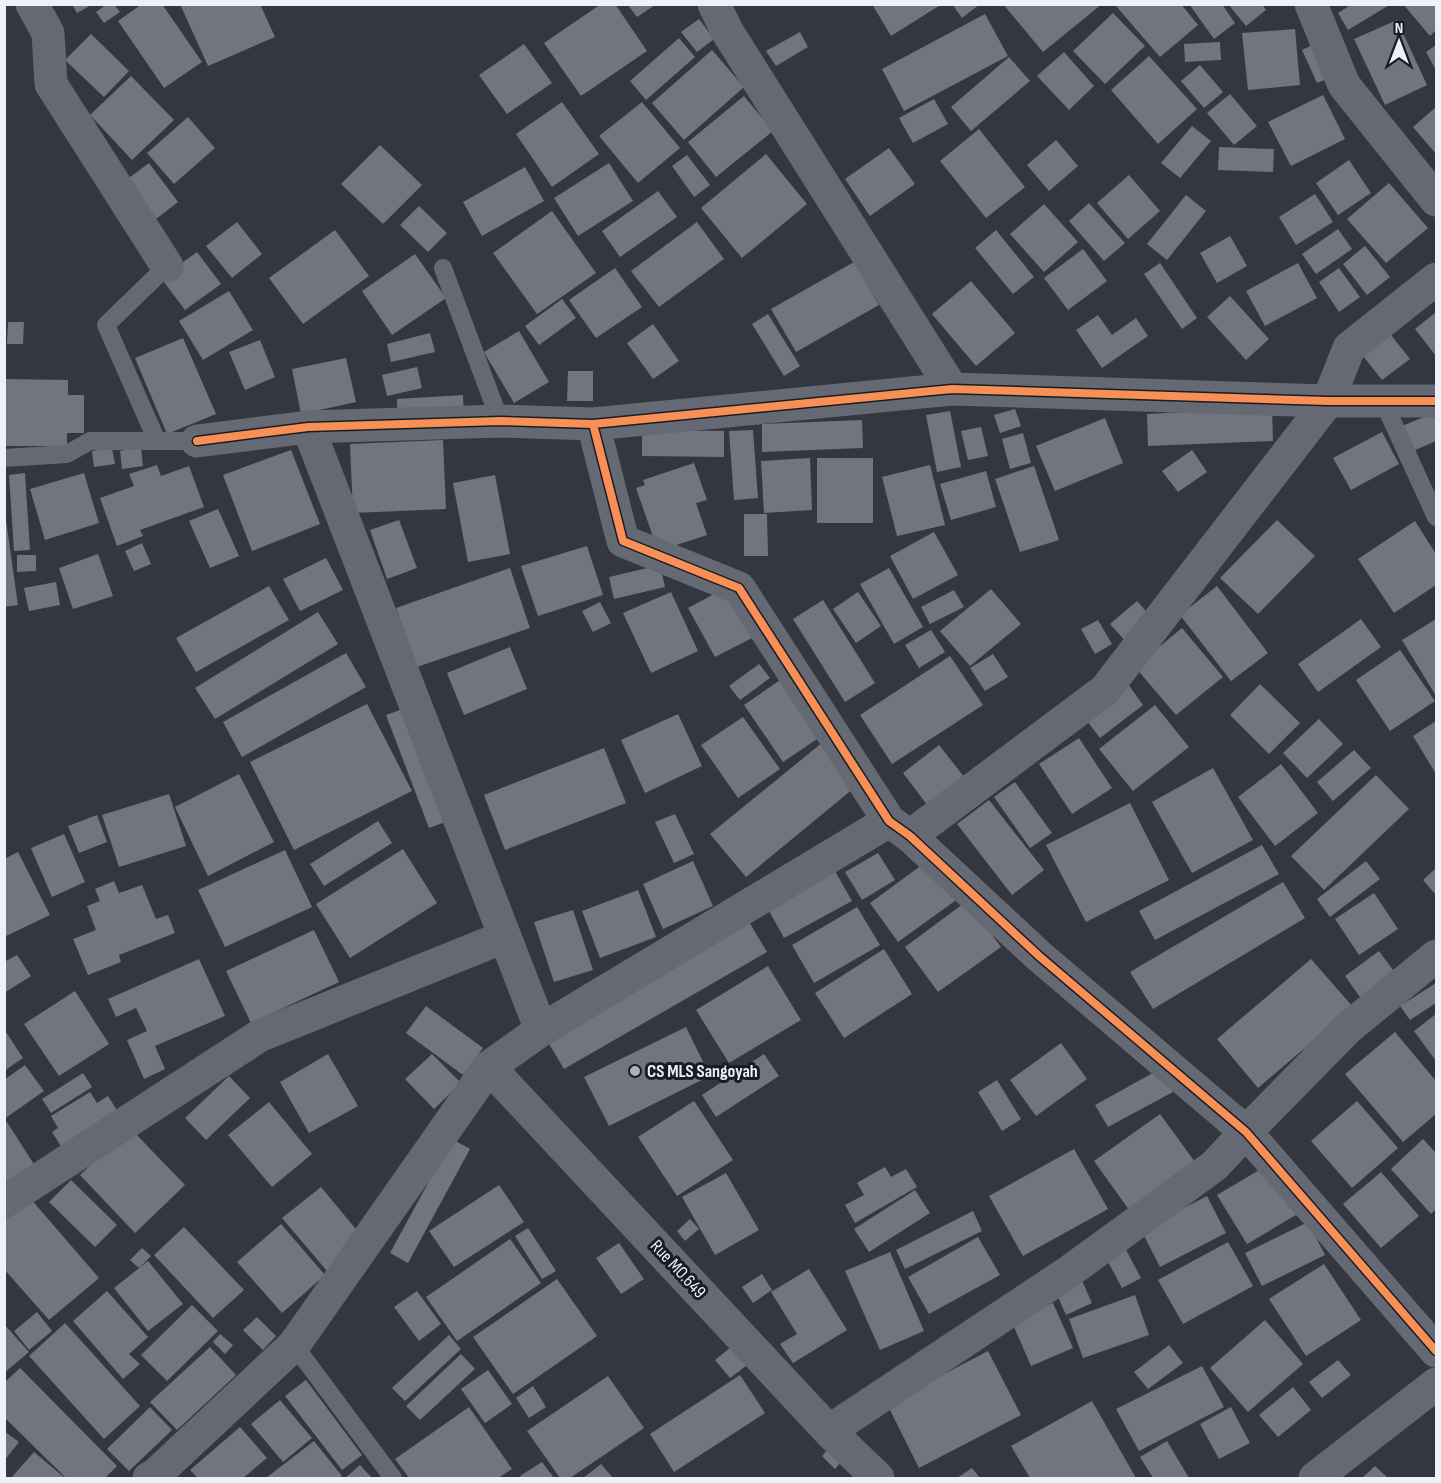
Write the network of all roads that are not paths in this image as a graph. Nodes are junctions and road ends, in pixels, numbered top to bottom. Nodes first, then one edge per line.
1 (32, 4) edge
2 (714, 4) edge
3 (1311, 4) edge
4 (1437, 200) edge
5 (167, 266) joint
6 (443, 268) dead end
7 (1437, 279) edge
8 (952, 389) junction
9 (1328, 401) junction
10 (1383, 401) junction
11 (1437, 401) edge
12 (500, 421) junction
13 (593, 424) junction
14 (308, 427) junction
15 (157, 441) junction
16 (197, 441) joint
17 (4, 458) edge
18 (1437, 517) edge
19 (899, 828) junction
20 (504, 937) junction
21 (1437, 956) edge
22 (541, 1030) junction
23 (495, 1063) junction
24 (1246, 1132) junction
25 (4, 1202) edge
26 (294, 1346) junction
27 (1437, 1351) edge
28 (1437, 1384) edge
29 (830, 1431) junction
30 (149, 1479) edge
31 (393, 1479) edge
32 (878, 1479) edge
33 (1315, 1479) edge

1 - 5 street
2 - 8 street
3 - 4 street
5 - 15 lane
6 - 12 lane
7 - 9 street
8 - 9 street
8 - 13 street
9 - 10 street
9 - 19 street
10 - 11 street
10 - 18 lane
12 - 13 street
12 - 14 street
13 - 19 street
14 - 16 street
14 - 20 street
15 - 16 lane
15 - 17 lane
19 - 22 street
19 - 24 street
20 - 22 street
20 - 25 street
21 - 24 street
22 - 23 street
23 - 26 street
23 - 29 street, Rue MO.649
24 - 27 street
24 - 29 street
26 - 30 street
26 - 31 lane
28 - 33 street
29 - 32 street, Rue MO.649

